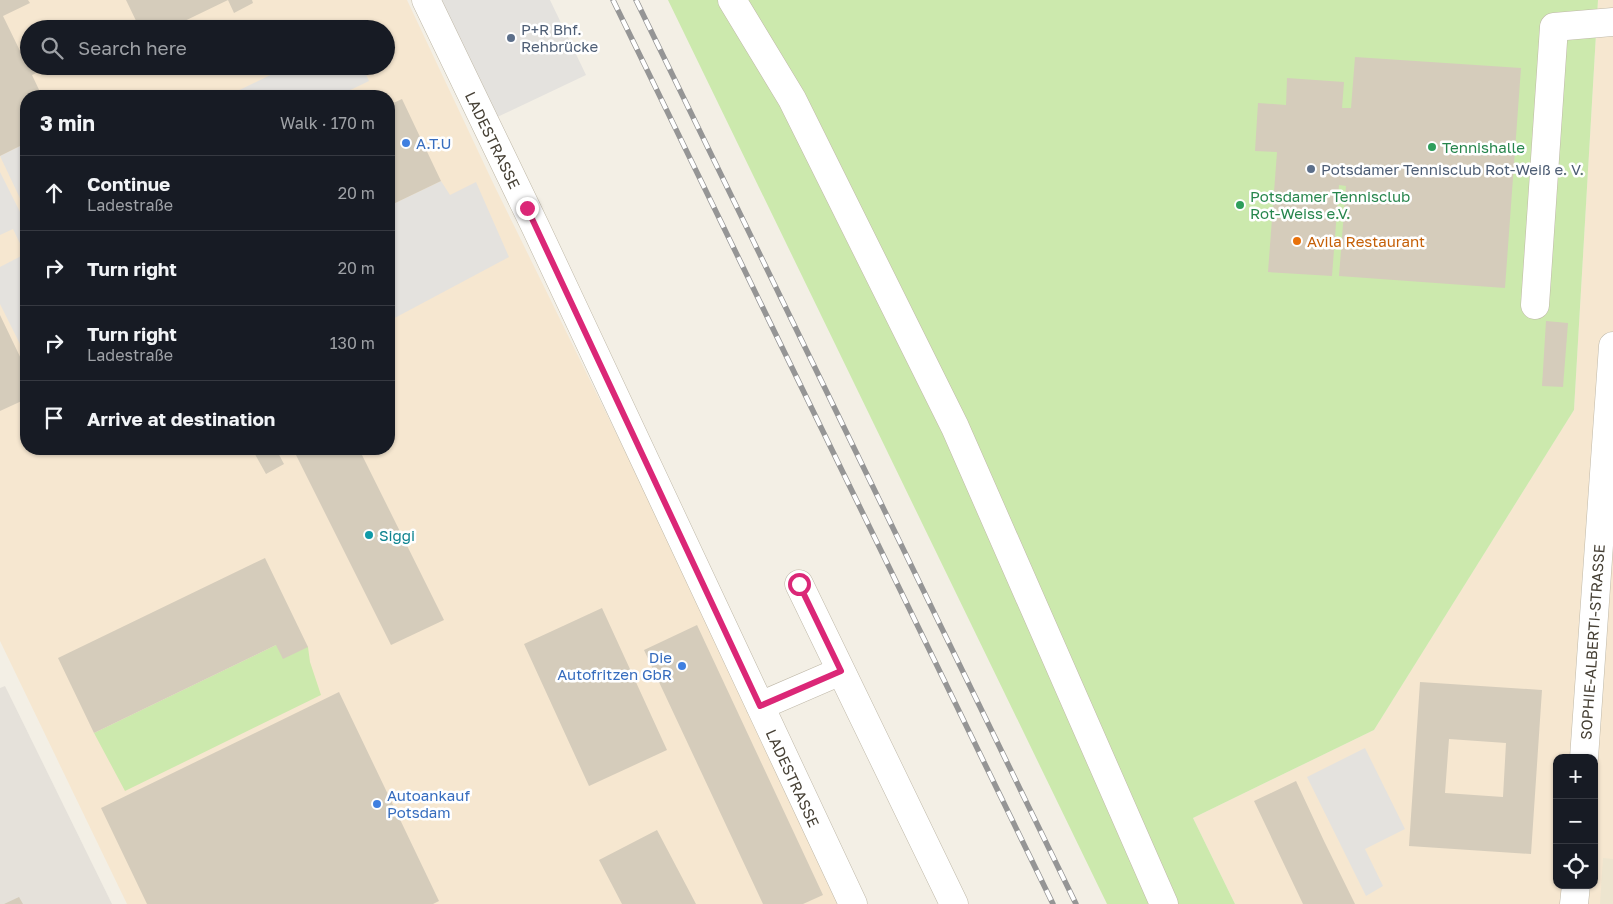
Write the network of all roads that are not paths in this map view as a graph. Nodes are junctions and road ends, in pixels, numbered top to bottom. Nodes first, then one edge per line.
1 (426, 0) edge
2 (732, 0) edge
3 (1613, 22) edge
4 (1535, 305) dead end
5 (1613, 346) edge
6 (799, 584) dead end
7 (841, 671) junction
8 (760, 706) junction
9 (1584, 754) edge
10 (1576, 889) edge
11 (853, 904) edge
12 (954, 904) edge
13 (1164, 904) edge
14 (1574, 904) edge

1 - 8 street, LADESTRASSE
2 - 13 street
3 - 4 street
5 - 9 street, SOPHIE-ALBERTI-STRASSE
6 - 7 street
7 - 8 street
7 - 12 street
8 - 11 street, LADESTRASSE
10 - 14 street

